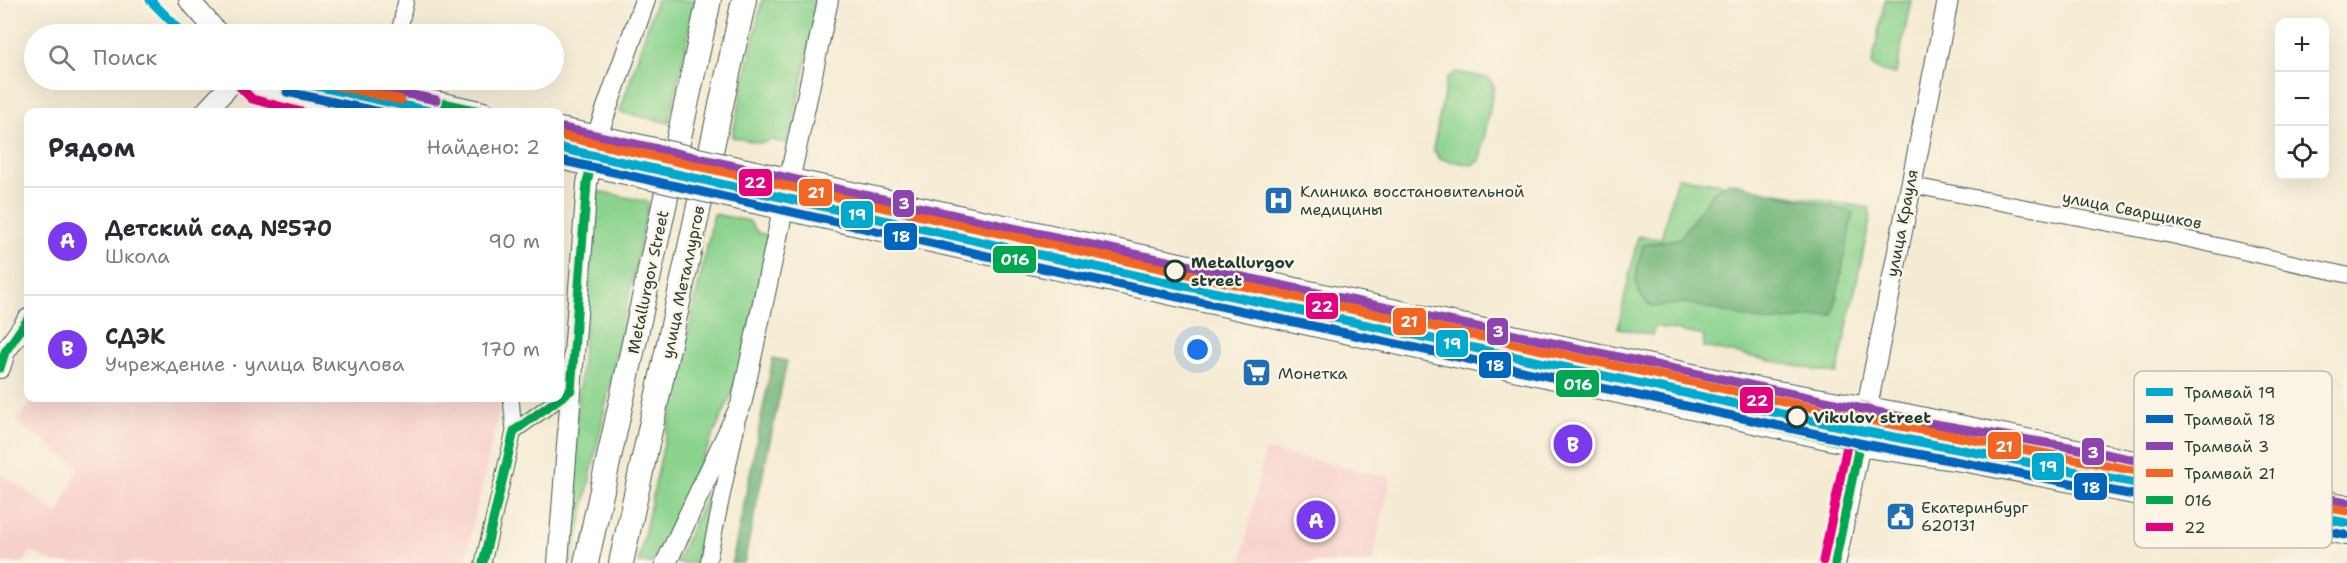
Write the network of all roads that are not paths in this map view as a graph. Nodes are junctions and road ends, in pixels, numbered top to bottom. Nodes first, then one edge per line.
1 (189, 0) edge
2 (406, 0) edge
3 (645, 0) edge
4 (709, 0) edge
5 (744, 0) edge
6 (828, 0) edge
7 (1948, 0) edge
8 (210, 24) edge
9 (401, 24) edge
10 (226, 90) edge
11 (264, 90) edge
12 (384, 90) edge
13 (209, 108) edge
14 (333, 108) edge
15 (466, 108) edge
16 (564, 129) edge
17 (597, 136) junction
18 (564, 160) edge
19 (591, 166) junction
20 (790, 180) junction
21 (1910, 185) junction
22 (783, 210) junction
23 (2347, 274) edge
24 (24, 326) edge
25 (0, 368) edge
26 (572, 390) junction
27 (564, 396) edge
28 (511, 402) edge
29 (555, 402) edge
30 (741, 405) junction
31 (1867, 407) junction
32 (514, 431) junction
33 (1859, 446) junction
34 (2134, 462) edge
35 (2134, 494) edge
36 (2332, 502) edge
37 (2347, 505) edge
38 (2332, 532) edge
39 (2347, 535) edge
40 (483, 563) edge
41 (558, 563) edge
42 (586, 563) edge
43 (621, 563) edge
44 (666, 563) edge
45 (708, 563) edge
46 (1835, 563) edge

1 - 8 street
2 - 9 street
3 - 17 street
4 - 42 main road, Metallurgov Street
5 - 43 main road, улица Металлургов
6 - 20 street
7 - 21 street, улица Крауля
10 - 13 street
11 - 14 street
12 - 15 street
16 - 17 street
17 - 19 street
17 - 20 street, bridge
18 - 19 street
19 - 22 street, bridge
19 - 26 street
20 - 22 street
20 - 31 street
21 - 23 street, улица Сварщиков
21 - 31 street, улица Крауля
22 - 30 street
22 - 33 street
24 - 25 street
26 - 27 street
26 - 41 street
28 - 32 street
29 - 32 street
30 - 44 street
30 - 45 street
31 - 33 main road, улица Крауля
31 - 34 street
32 - 40 street
33 - 35 street
33 - 46 main road, улица Крауля
36 - 37 street
38 - 39 street

